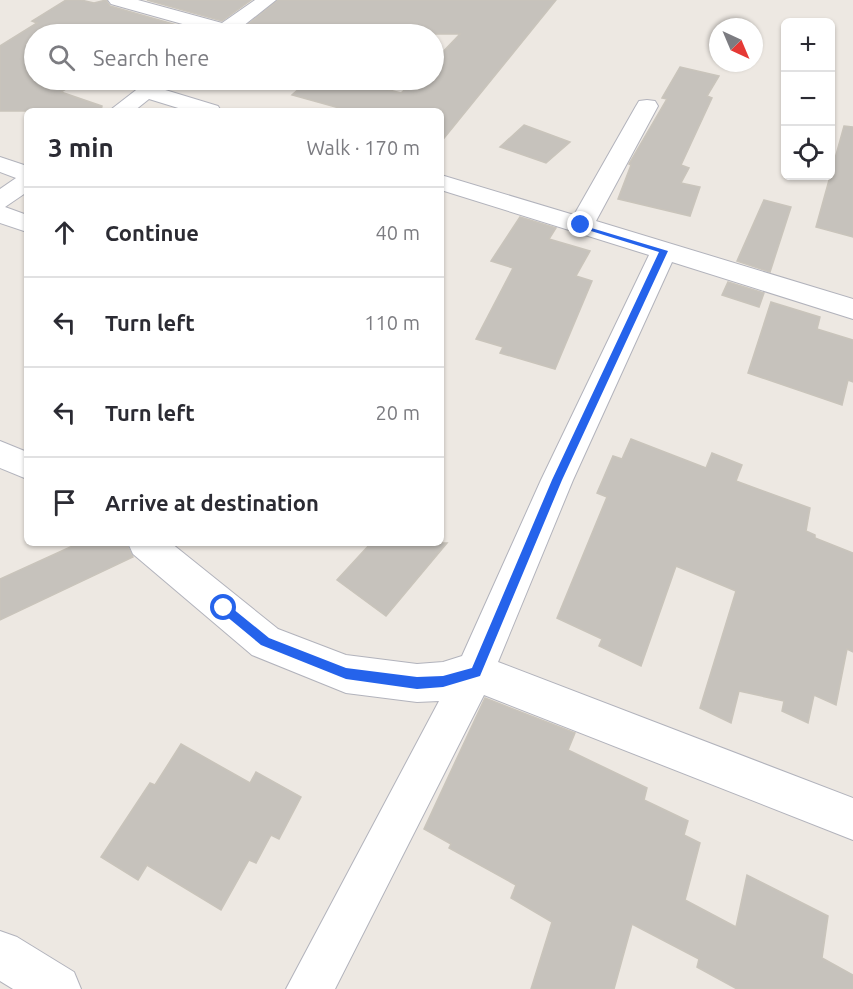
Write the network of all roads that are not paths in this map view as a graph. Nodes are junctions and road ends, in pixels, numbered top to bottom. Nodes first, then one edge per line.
1 (117, 0) edge
2 (267, 0) edge
3 (196, 24) edge
4 (234, 24) edge
5 (149, 90) edge
6 (163, 90) edge
7 (647, 106) dead end
8 (124, 108) edge
9 (203, 108) edge
10 (0, 164) edge
11 (24, 173) edge
12 (24, 183) edge
13 (444, 183) edge
14 (0, 201) edge
15 (0, 214) edge
16 (24, 223) edge
17 (581, 225) junction
18 (664, 251) junction
19 (853, 309) edge
20 (0, 454) edge
21 (24, 465) edge
22 (149, 546) edge
23 (476, 672) junction
24 (853, 819) edge
25 (0, 954) edge
26 (57, 989) edge
27 (310, 989) edge

1 - 3 street
2 - 4 street
5 - 8 street
6 - 9 street
7 - 17 street
10 - 11 street
12 - 14 street
13 - 17 street
15 - 16 street
17 - 18 street
18 - 19 street
18 - 23 street
20 - 21 street
22 - 23 street
23 - 24 street
23 - 27 street
25 - 26 street

